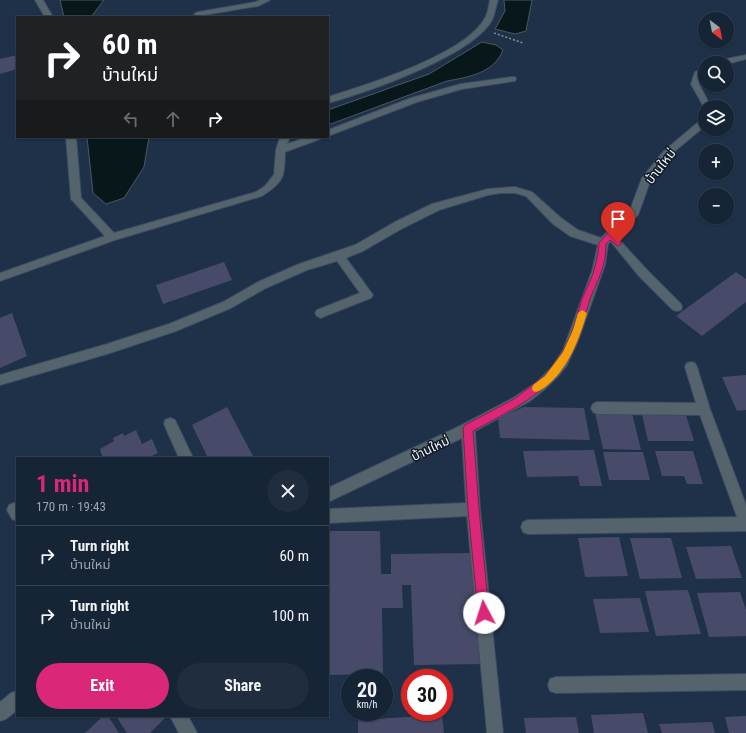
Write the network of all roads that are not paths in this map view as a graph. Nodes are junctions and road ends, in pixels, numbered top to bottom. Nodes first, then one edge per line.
1 (39, 0) edge
2 (266, 0) edge
3 (494, 0) edge
4 (198, 14) dead end
5 (48, 16) edge
6 (746, 57) edge
7 (734, 60) edge
8 (698, 74) edge
9 (512, 79) dead end
10 (698, 90) edge
11 (329, 100) edge
12 (698, 127) edge
13 (329, 133) edge
14 (71, 138) edge
15 (285, 138) edge
16 (314, 138) edge
17 (281, 150) junction
18 (112, 237) junction
19 (606, 239) junction
20 (339, 256) junction
21 (0, 277) edge
22 (677, 307) dead end
23 (321, 312) dead end
24 (691, 367) dead end
25 (0, 380) edge
26 (597, 408) dead end
27 (704, 409) junction
28 (170, 424) dead end
29 (468, 428) junction
30 (186, 457) edge
31 (329, 495) edge
32 (473, 509) junction
33 (329, 516) edge
34 (746, 524) edge
35 (528, 527) dead end
36 (746, 682) edge
37 (556, 685) dead end
38 (16, 700) edge
39 (0, 713) edge
40 (179, 717) edge
41 (189, 733) edge
42 (495, 733) edge

1 - 5 street
2 - 4 street
3 - 11 street
6 - 7 street
8 - 10 street
9 - 13 street
12 - 19 street, บ้านใหม่
14 - 18 street
15 - 17 street
16 - 17 street
17 - 18 street
18 - 21 street
19 - 20 street
19 - 22 lane
19 - 29 street, บ้านใหม่
20 - 23 street
20 - 25 street
24 - 27 street
26 - 27 street
27 - 34 street
28 - 30 street
29 - 31 street, บ้านใหม่
29 - 32 street
32 - 33 street
32 - 42 street
34 - 35 street
36 - 37 street
38 - 39 street
40 - 41 street

